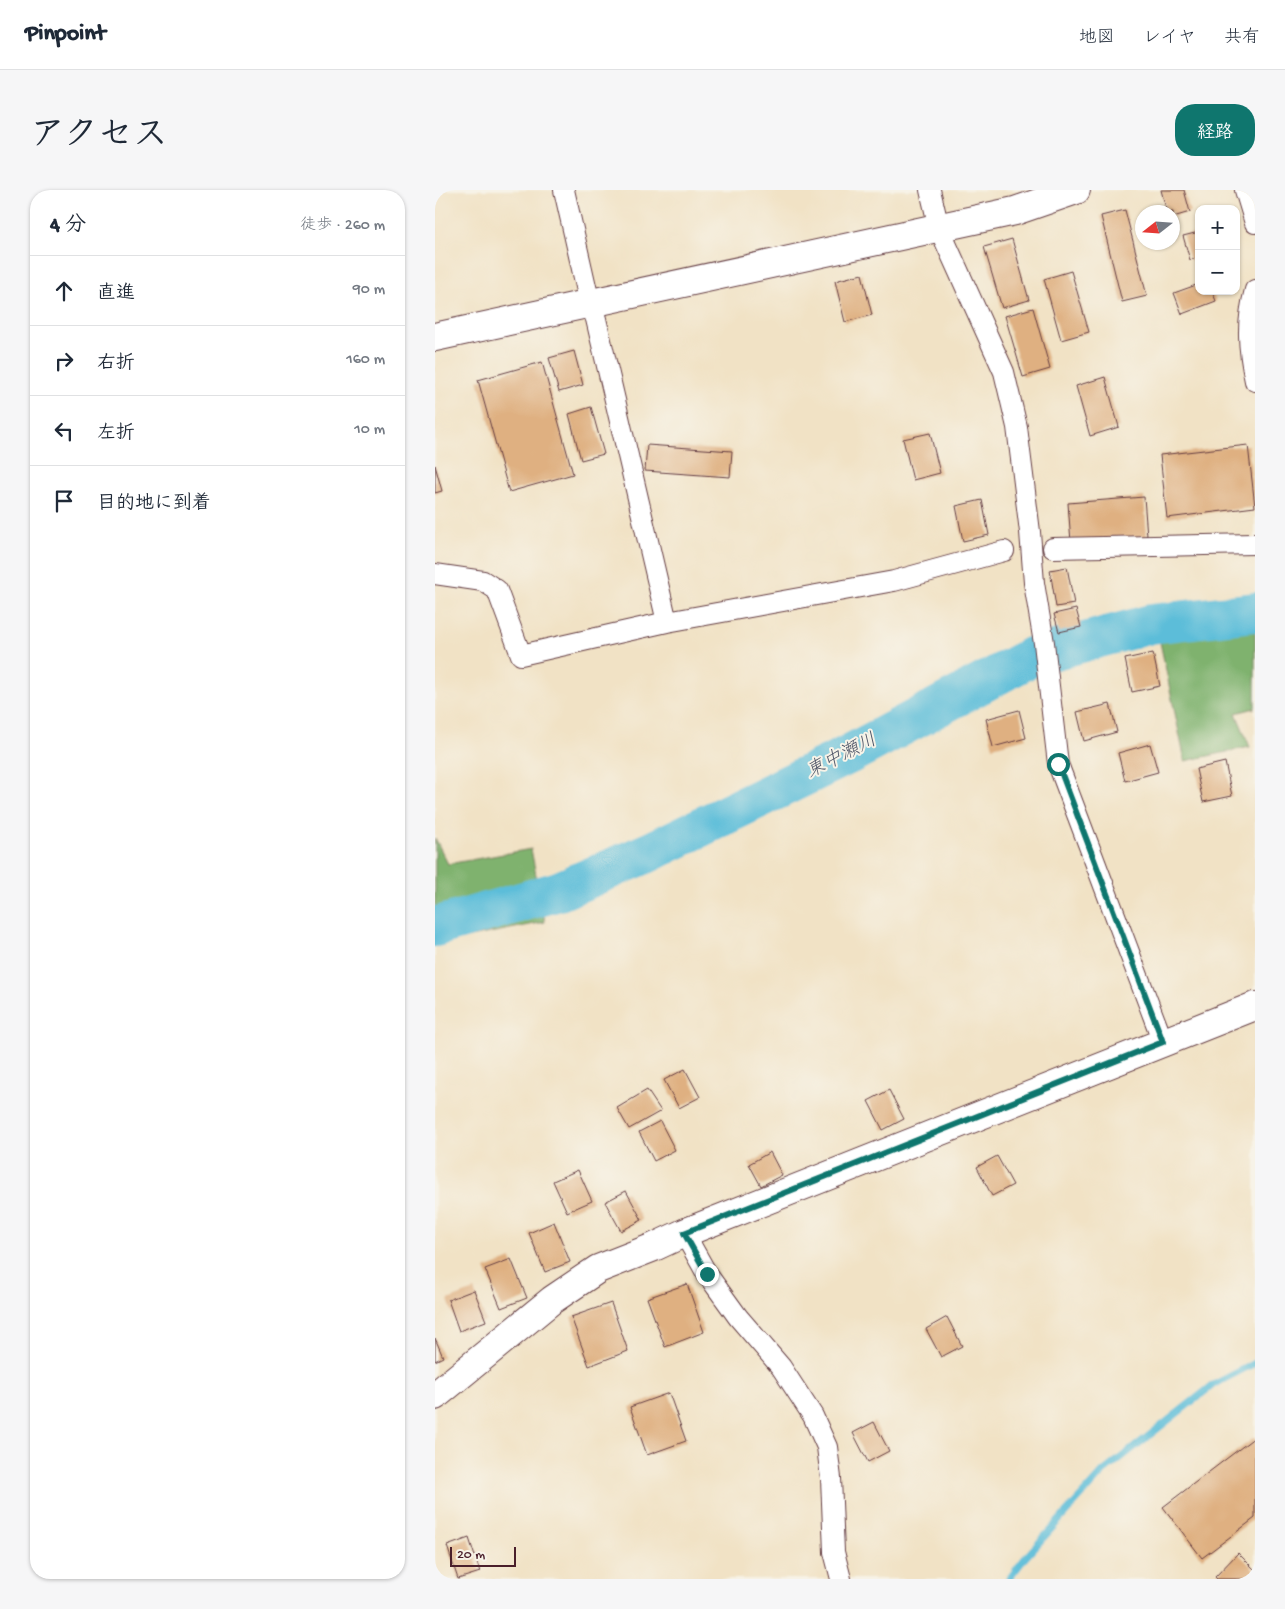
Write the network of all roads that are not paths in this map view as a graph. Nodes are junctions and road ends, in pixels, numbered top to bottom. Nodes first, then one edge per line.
1 (565, 190) edge
2 (930, 190) edge
3 (1077, 190) edge
4 (1245, 190) edge
5 (1255, 223) edge
6 (939, 228) junction
7 (1255, 290) edge
8 (590, 304) junction
9 (435, 337) edge
10 (1255, 381) edge
11 (1255, 544) edge
12 (1053, 548) dead end
13 (1005, 551) dead end
14 (435, 574) edge
15 (667, 622) junction
16 (1255, 1006) edge
17 (1163, 1042) junction
18 (684, 1233) junction
19 (435, 1396) edge
20 (841, 1579) edge

1 - 8 street
2 - 6 street
3 - 6 street
4 - 5 street
6 - 8 street
6 - 17 street
7 - 10 street
8 - 9 street
8 - 15 street
11 - 12 street
13 - 15 street
14 - 15 street
16 - 17 street
17 - 18 street
18 - 19 street
18 - 20 street

